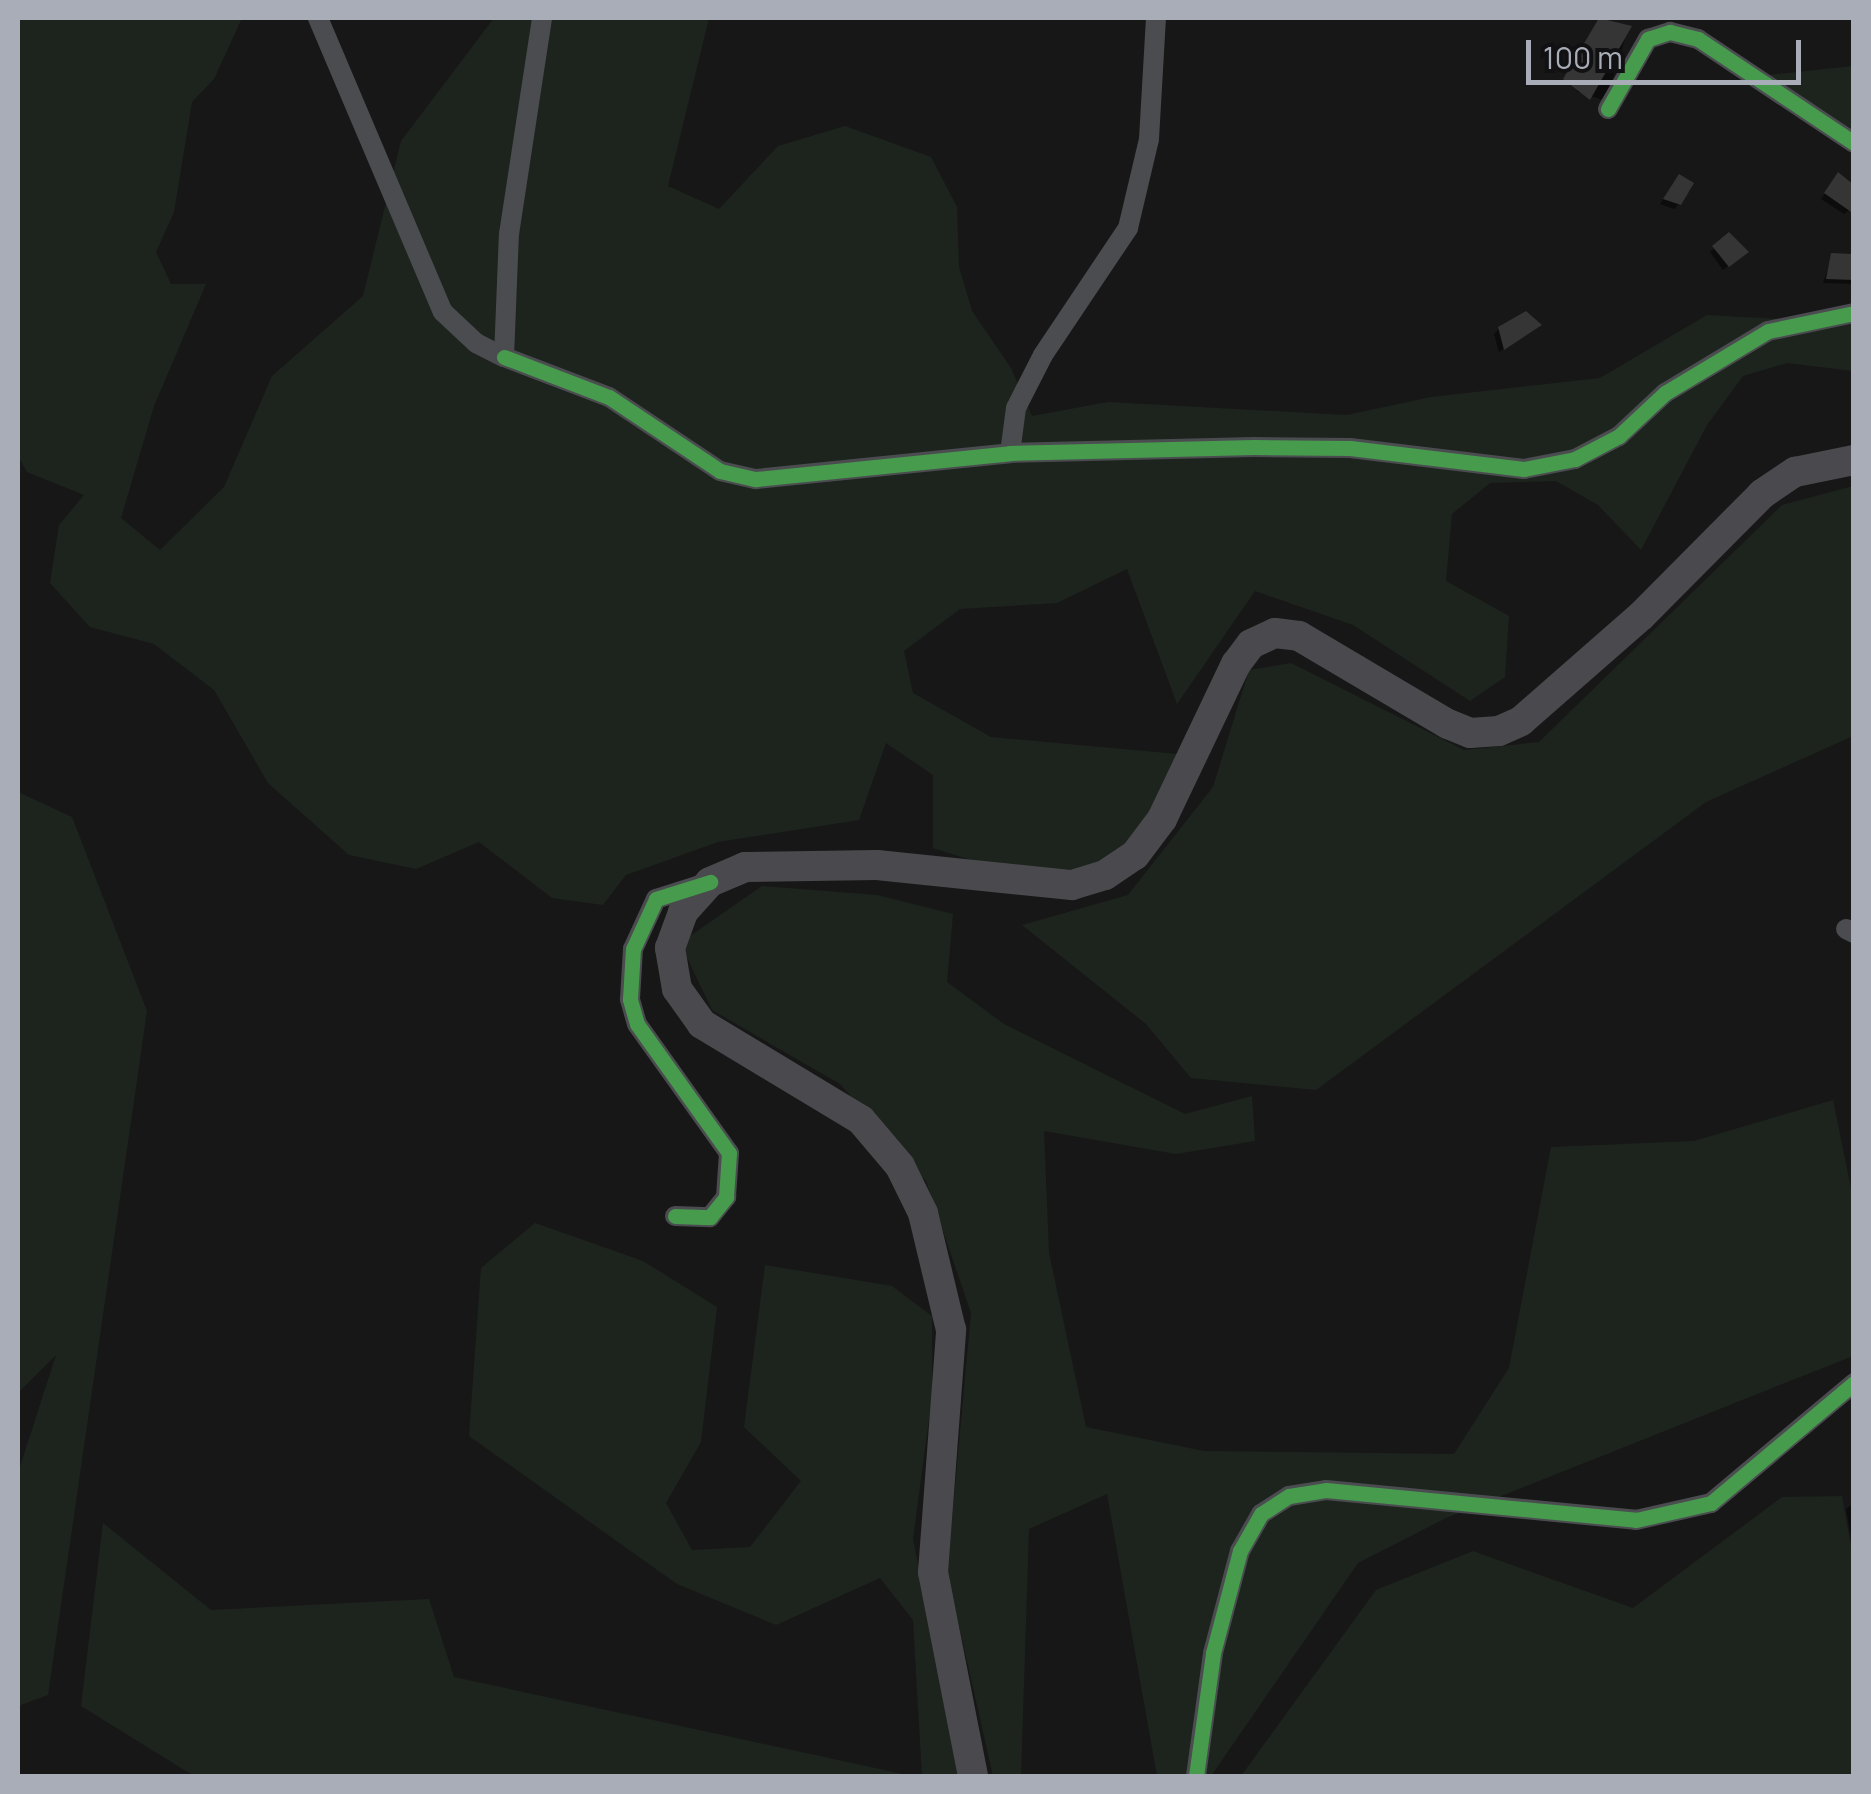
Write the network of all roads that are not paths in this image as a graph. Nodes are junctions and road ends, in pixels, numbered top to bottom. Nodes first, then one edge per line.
1 (318, 18) edge
2 (542, 18) edge
3 (1156, 18) edge
4 (1608, 109) dead end
5 (1854, 143) edge
6 (1854, 312) edge
7 (504, 356) junction
8 (1010, 453) junction
9 (1854, 460) edge
10 (710, 882) junction
11 (675, 1216) dead end
12 (1854, 1383) edge
13 (973, 1776) edge
14 (1196, 1776) edge

1 - 7 street
2 - 7 street
3 - 8 street
4 - 5 street
6 - 8 street
7 - 8 street
9 - 10 main road
10 - 11 street
10 - 13 main road
12 - 14 street

